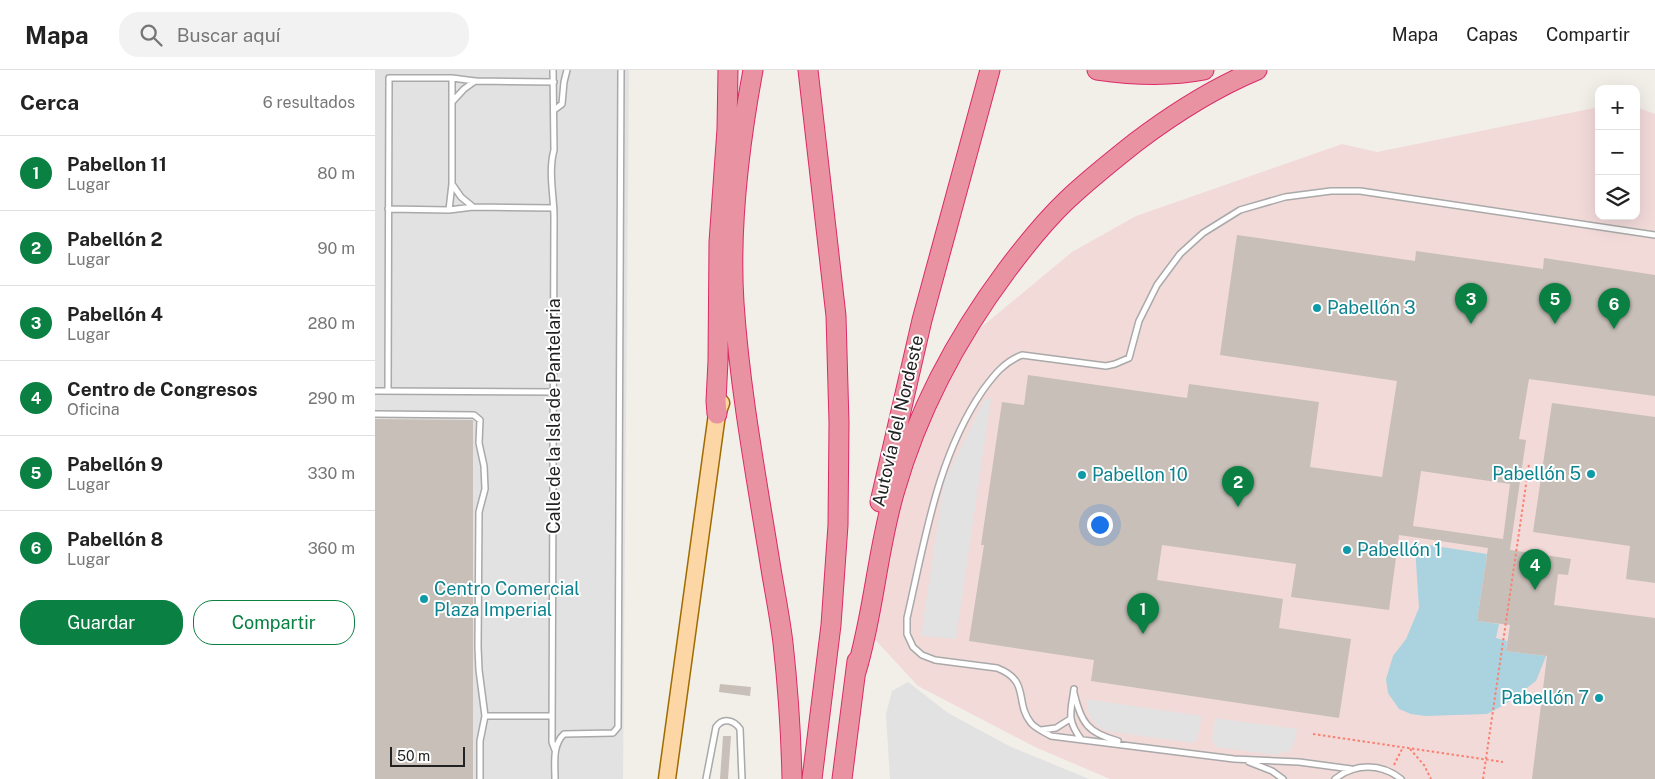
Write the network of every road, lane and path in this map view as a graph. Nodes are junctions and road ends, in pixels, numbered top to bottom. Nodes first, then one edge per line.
1 (553, 70) edge
2 (558, 70) edge
3 (567, 70) edge
4 (621, 70) edge
5 (728, 70) edge
6 (753, 70) edge
7 (808, 70) edge
8 (989, 70) edge
9 (1097, 70) edge
10 (1204, 70) edge
11 (1257, 70) edge
12 (452, 78) junction
13 (475, 81) junction
14 (554, 82) junction
15 (452, 102) junction
16 (554, 110) junction
17 (452, 184) junction
18 (473, 206) junction
19 (554, 208) junction
20 (388, 210) junction
21 (449, 210) junction
22 (1655, 235) edge
23 (734, 301) junction
24 (375, 391) edge
25 (388, 391) junction
26 (554, 392) junction
27 (375, 414) edge
28 (717, 414) junction
29 (1529, 464) dead end
30 (857, 672) junction
31 (485, 716) junction
32 (553, 716) junction
33 (1070, 719) junction
34 (1040, 730) junction
35 (1313, 734) dead end
36 (1081, 739) junction
37 (1133, 746) junction
38 (1403, 749) junction
39 (1410, 750) junction
40 (555, 751) junction
41 (1234, 759) junction
42 (1503, 762) dead end
43 (1351, 769) junction
44 (1391, 771) junction
45 (480, 779) edge
46 (555, 779) edge
47 (667, 779) edge
48 (706, 779) edge
49 (742, 779) edge
50 (792, 779) edge
51 (812, 779) edge
52 (842, 779) edge
53 (1283, 779) edge
54 (1335, 779) edge
55 (1401, 779) edge
56 (1431, 779) edge
57 (1483, 779) edge

1 - 14 lane
2 - 14 lane
3 - 16 lane
4 - 40 lane
5 - 28 highway
6 - 23 highway
7 - 51 highway
8 - 30 highway, Autovía del Nordeste
9 - 10 highway
11 - 30 highway
12 - 13 lane
12 - 15 lane
12 - 20 lane
13 - 14 lane
13 - 15 lane
14 - 16 lane, Calle de la Isla de Pantelaria
15 - 17 lane
16 - 19 lane, Calle de la Isla de Pantelaria
17 - 18 lane
17 - 21 lane
18 - 19 lane
18 - 21 lane
19 - 26 lane, Calle de la Isla de Pantelaria
20 - 21 lane
20 - 25 lane
22 - 34 lane
23 - 28 main road
23 - 50 highway
24 - 25 lane
25 - 26 lane
26 - 32 lane, Calle de la Isla de Pantelaria
27 - 31 lane
28 - 47 main road
29 - 57 path, bridge
30 - 52 highway, Autovía del Nordeste
31 - 32 lane
31 - 45 lane
32 - 40 lane, Calle de la Isla de Pantelaria
33 - 34 lane
33 - 36 lane
33 - 37 lane
34 - 36 lane
35 - 38 path
36 - 37 lane
37 - 41 lane
38 - 39 path
38 - 44 path
39 - 42 path
39 - 56 path
40 - 46 lane, Calle de la Isla de Pantelaria
41 - 43 lane
41 - 53 lane
43 - 44 lane
43 - 54 lane
44 - 55 lane
48 - 49 lane

